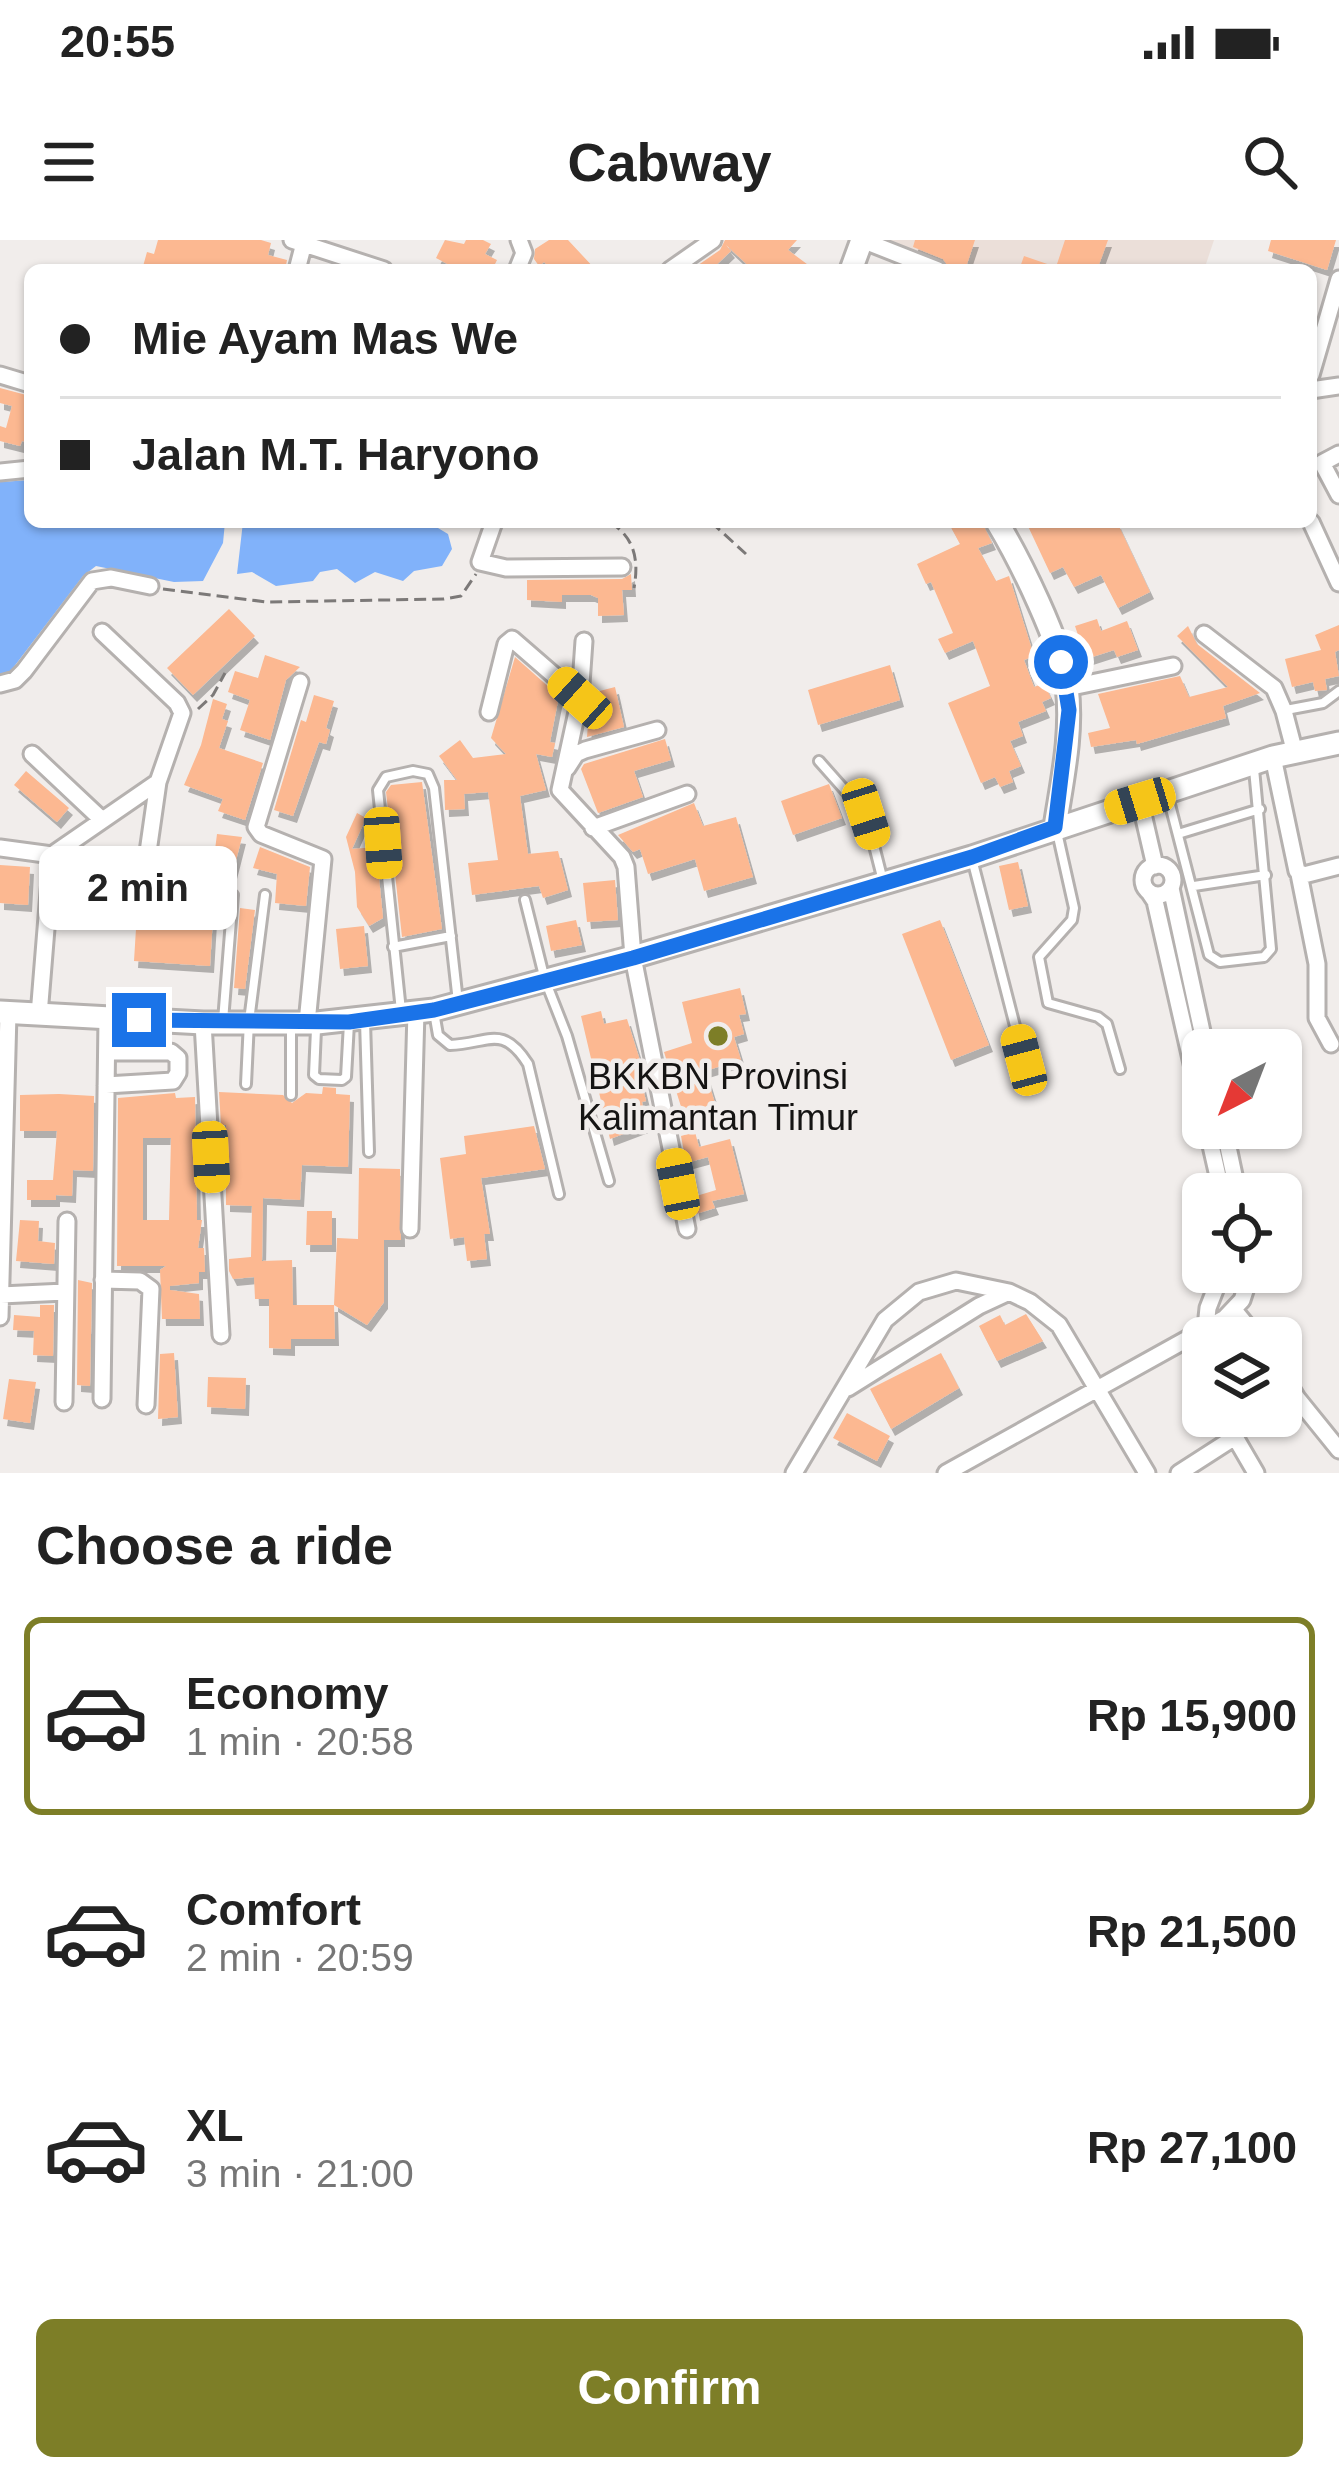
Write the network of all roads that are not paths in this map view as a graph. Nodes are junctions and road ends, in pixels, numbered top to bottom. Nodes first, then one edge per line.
1 (713, 240) edge
2 (862, 240) edge
3 (298, 242) edge
4 (344, 248) edge
5 (373, 264) edge
6 (679, 264) edge
7 (923, 264) edge
8 (1339, 279) edge
9 (1317, 354) edge
10 (1339, 454) edge
11 (1339, 495) edge
12 (492, 528) edge
13 (1005, 528) edge
14 (1314, 528) edge
15 (622, 567) dead end
16 (1339, 583) edge
17 (150, 586) road end
18 (101, 632) dead end
19 (1204, 634) dead end
20 (584, 641) dead end
21 (1173, 666) dead end
22 (300, 682) dead end
23 (0, 683) edge
24 (1067, 688) junction
25 (1339, 691) edge
26 (580, 698) junction
27 (1284, 711) junction
28 (489, 712) dead end
29 (657, 730) dead end
30 (1339, 743) edge
31 (32, 754) dead end
32 (1274, 758) junction
33 (819, 761) dead end
34 (560, 781) junction
35 (158, 782) junction
36 (1167, 792) junction
37 (687, 794) dead end
38 (1140, 801) junction
39 (1260, 809) junction
40 (100, 818) junction
41 (1055, 827) junction
42 (593, 828) junction
43 (1178, 834) junction
44 (0, 848) edge
45 (148, 852) dead end
46 (52, 855) junction
47 (972, 857) junction
48 (1155, 866) junction
49 (1339, 866) edge
50 (1299, 874) junction
51 (1266, 875) junction
52 (884, 882) junction
53 (1193, 886) junction
54 (1171, 888) junction
55 (232, 895) dead end
56 (265, 895) dead end
57 (1152, 897) junction
58 (526, 900) dead end
59 (451, 936) junction
60 (393, 947) junction
61 (633, 958) junction
62 (545, 980) junction
63 (458, 1004) junction
64 (417, 1011) junction
65 (4, 1012) edge
66 (38, 1015) junction
67 (107, 1021) junction
68 (357, 1021) junction
69 (249, 1022) junction
70 (305, 1022) junction
71 (213, 1023) junction
72 (1183, 1029) edge
73 (1201, 1029) edge
74 (1331, 1044) dead end
75 (107, 1050) junction
76 (1024, 1060) dead end
77 (1120, 1070) dead end
78 (246, 1084) dead end
79 (106, 1085) junction
80 (292, 1095) dead end
81 (369, 1152) dead end
82 (609, 1181) dead end
83 (559, 1194) dead end
84 (67, 1221) dead end
85 (410, 1229) dead end
86 (687, 1229) dead end
87 (103, 1280) junction
88 (65, 1292) junction
89 (1009, 1292) junction
90 (1246, 1293) edge
91 (1, 1295) edge
92 (1234, 1310) junction
93 (0, 1317) edge
94 (1222, 1317) edge
95 (1240, 1317) edge
96 (221, 1335) dead end
97 (1182, 1341) edge
98 (845, 1389) junction
99 (1098, 1390) junction
100 (102, 1400) dead end
101 (64, 1402) dead end
102 (1302, 1404) edge
103 (146, 1405) dead end
104 (992, 1446) junction
105 (1339, 1450) edge
106 (794, 1473) edge
107 (946, 1473) edge
108 (968, 1473) edge
109 (1148, 1473) edge
110 (1179, 1473) edge
111 (1256, 1473) edge

1 - 6 street
2 - 7 street
3 - 4 street
4 - 5 street
8 - 9 street
10 - 11 street
12 - 15 street
13 - 24 main road
14 - 16 street
17 - 23 street
18 - 35 street
19 - 27 street
20 - 26 street
21 - 24 street
22 - 70 street
24 - 41 main road
25 - 27 lane
26 - 28 street
26 - 34 street
27 - 32 street
29 - 34 street
30 - 32 main road
31 - 40 street
32 - 36 main road
32 - 39 lane
32 - 50 street
33 - 52 lane
34 - 42 street
35 - 40 street
35 - 45 street
36 - 38 main road
36 - 43 lane
37 - 42 street
38 - 41 main road
38 - 48 street
39 - 43 lane
39 - 51 lane
40 - 46 street
41 - 47 main road
41 - 77 lane
42 - 61 street
43 - 53 lane
44 - 46 street
46 - 66 street
47 - 52 main road
47 - 76 lane
48 - 54 street
48 - 57 street
49 - 50 street
50 - 74 street
51 - 53 lane
51 - 53 lane
52 - 61 main road
54 - 57 street
54 - 73 street
55 - 71 lane
56 - 69 lane
57 - 72 street
58 - 62 lane
59 - 60 lane
59 - 60 lane
59 - 63 lane
60 - 64 lane
61 - 62 main road
61 - 86 street
62 - 63 main road
62 - 82 lane
63 - 64 main road
64 - 68 main road
64 - 83 lane
64 - 85 street
65 - 66 main road
65 - 91 street
66 - 67 main road
67 - 71 main road
67 - 75 street
68 - 70 main road
68 - 70 lane
68 - 81 lane
69 - 70 main road
69 - 71 main road
69 - 78 lane
70 - 80 lane
71 - 96 street
75 - 79 street
75 - 79 street
79 - 87 street
84 - 88 street
87 - 100 street
87 - 103 street
88 - 91 street
88 - 101 street
89 - 98 street
89 - 98 street
89 - 99 street
90 - 92 street
91 - 93 street
92 - 94 street
92 - 95 street
97 - 99 street
98 - 106 street
99 - 104 street
99 - 109 street
102 - 105 street
104 - 107 street
104 - 108 street
110 - 111 street

